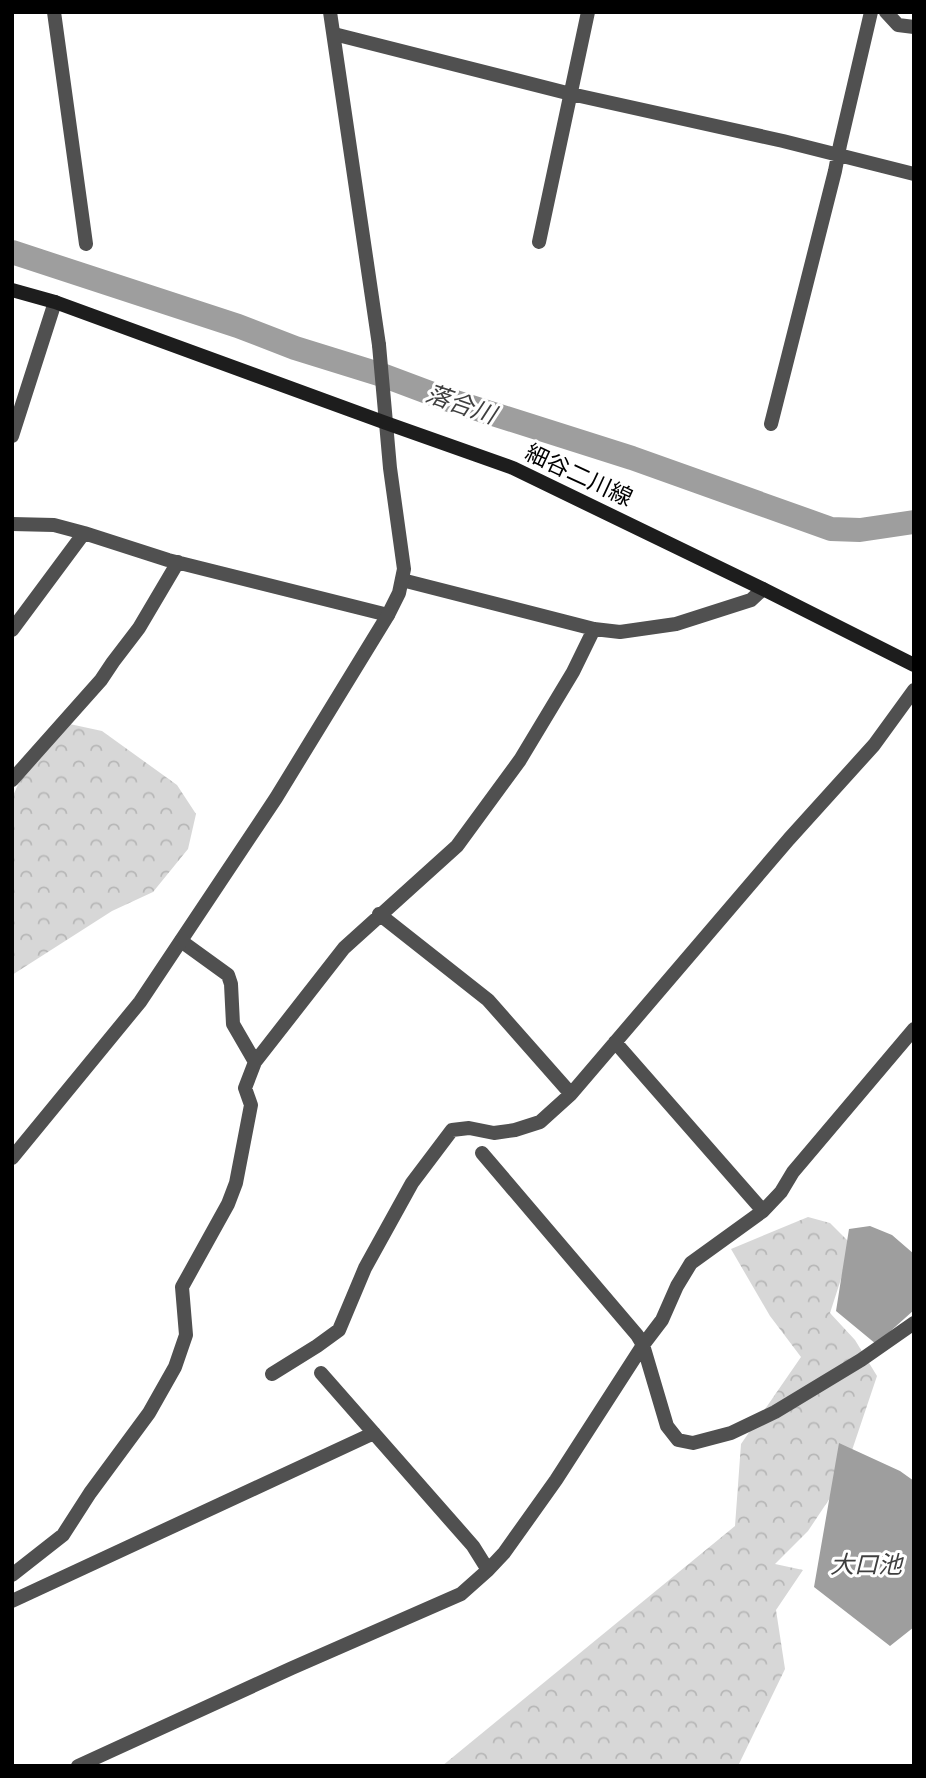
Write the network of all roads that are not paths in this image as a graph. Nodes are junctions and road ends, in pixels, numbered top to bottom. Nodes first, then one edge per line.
1 (54, 12) edge
2 (330, 12) edge
3 (588, 12) edge
4 (871, 12) edge
5 (886, 12) edge
6 (914, 27) edge
7 (334, 34) junction
8 (570, 93) junction
9 (838, 155) junction
10 (914, 174) edge
11 (538, 242) dead end
12 (86, 244) dead end
13 (12, 290) edge
14 (55, 302) junction
15 (386, 424) junction
16 (771, 424) dead end
17 (12, 436) edge
18 (12, 524) edge
19 (84, 533) junction
20 (178, 562) junction
21 (402, 580) junction
22 (764, 589) junction
23 (388, 615) junction
24 (594, 629) junction
25 (12, 630) edge
26 (914, 665) edge
27 (914, 690) edge
28 (12, 780) edge
29 (379, 914) junction
30 (181, 941) junction
31 (914, 1029) edge
32 (615, 1042) junction
33 (256, 1062) junction
34 (571, 1094) junction
35 (482, 1153) dead end
36 (12, 1158) edge
37 (763, 1211) junction
38 (914, 1323) edge
39 (643, 1345) junction
40 (321, 1373) dead end
41 (272, 1374) dead end
42 (374, 1433) junction
43 (488, 1570) junction
44 (12, 1575) edge
45 (12, 1601) edge
46 (78, 1766) edge

1 - 12 street
2 - 7 street
3 - 8 street
4 - 9 street
5 - 6 street
7 - 8 street
7 - 15 street
8 - 9 street
8 - 11 street
9 - 10 street
9 - 16 street
13 - 14 main road, 細谷二川線
14 - 15 main road, 細谷二川線
14 - 17 street
15 - 21 street
15 - 22 main road, 細谷二川線
18 - 19 street
19 - 20 street
19 - 25 street
20 - 23 street
20 - 28 street
21 - 23 street
21 - 24 street
22 - 24 street
22 - 26 main road, 細谷二川線
23 - 30 street
24 - 29 street
27 - 32 street
29 - 33 street
29 - 34 street
30 - 33 street
30 - 36 street
31 - 37 street
32 - 34 street
32 - 37 street
33 - 44 street
34 - 41 street
35 - 39 street
37 - 39 street
38 - 39 street
39 - 43 street
40 - 42 street
42 - 43 street
42 - 45 street
43 - 46 street

